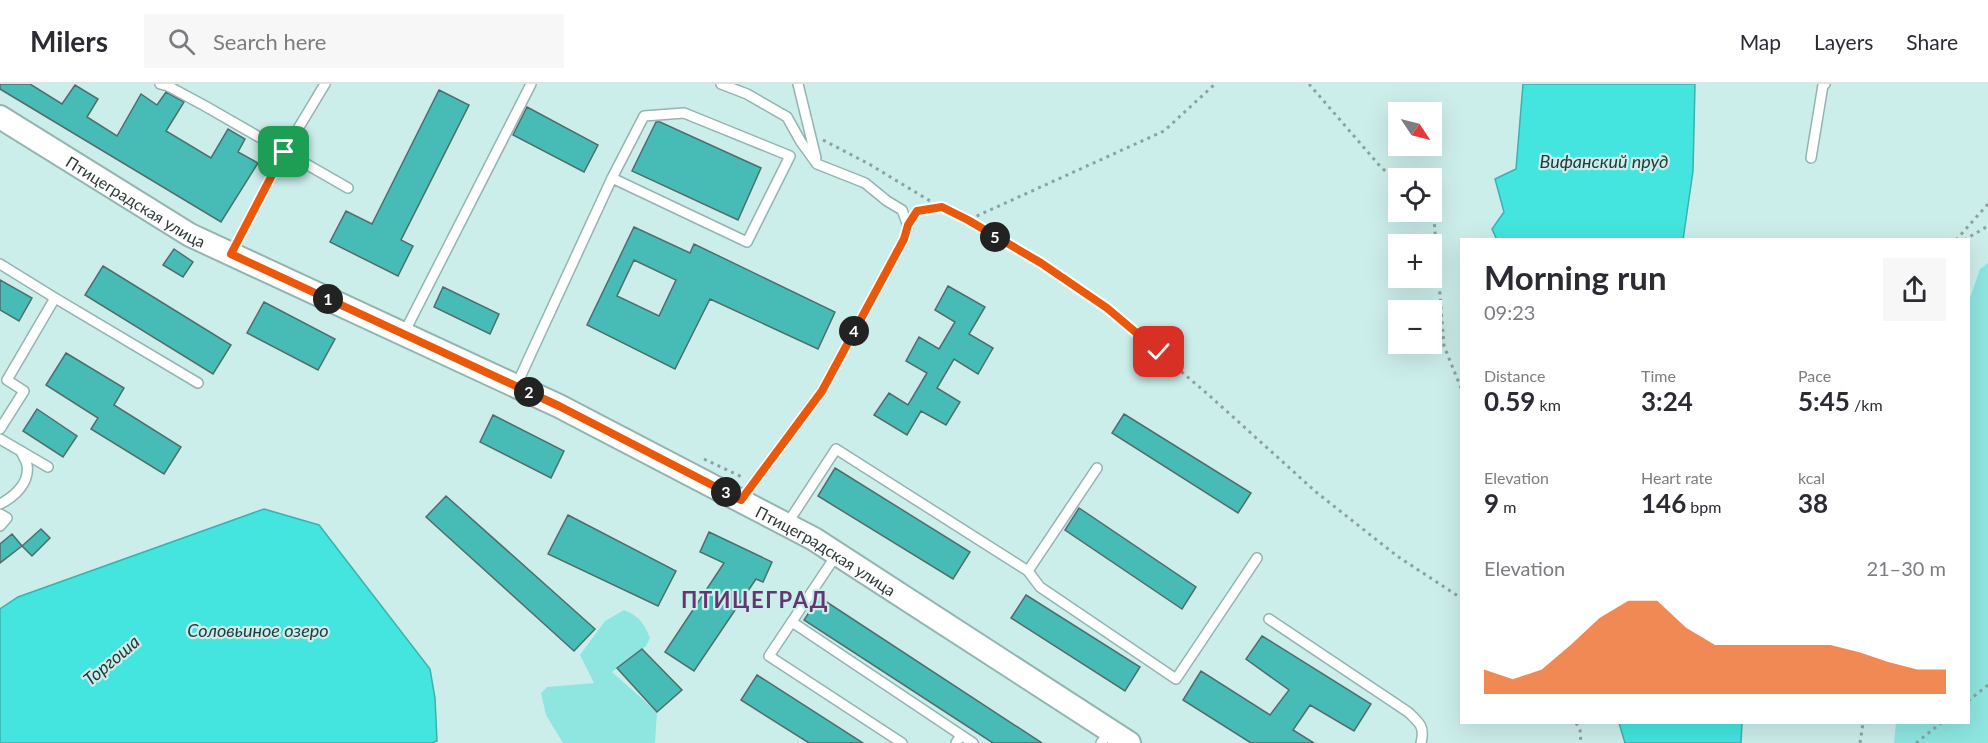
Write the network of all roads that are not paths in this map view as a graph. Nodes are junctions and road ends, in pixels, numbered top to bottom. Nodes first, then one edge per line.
1 (160, 84) edge
2 (325, 84) edge
3 (531, 84) edge
4 (721, 84) edge
5 (798, 84) edge
6 (803, 84) edge
7 (1825, 84) edge
8 (802, 98) junction
9 (0, 117) edge
10 (284, 152) junction
11 (1811, 158) dead end
12 (818, 164) junction
13 (612, 178) junction
14 (348, 188) dead end
15 (231, 254) junction
16 (0, 264) edge
17 (55, 298) junction
18 (403, 334) junction
19 (198, 382) dead end
20 (516, 386) junction
21 (0, 429) edge
22 (0, 439) edge
23 (21, 451) junction
24 (48, 467) dead end
25 (1097, 468) dead end
26 (741, 500) junction
27 (0, 504) edge
28 (0, 514) edge
29 (787, 524) junction
30 (0, 526) edge
31 (837, 554) junction
32 (1257, 558) dead end
33 (1028, 571) junction
34 (1269, 619) dead end
35 (792, 622) junction
36 (959, 739) edge
37 (1113, 739) edge
38 (902, 743) edge
39 (973, 743) edge
40 (1421, 743) edge

1 - 10 lane
2 - 10 lane
3 - 18 lane
4 - 12 lane
5 - 8 lane
6 - 8 lane
7 - 11 lane
8 - 12 lane
9 - 15 street, Птицеградская улица
10 - 14 lane
10 - 15 lane
12 - 26 lane
13 - 13 lane
13 - 20 lane
15 - 18 street, Птицеградская улица
16 - 17 lane
17 - 19 lane
17 - 21 lane
18 - 20 street, Птицеградская улица
20 - 26 street, Птицеградская улица
22 - 23 lane
23 - 24 lane
23 - 27 lane
25 - 33 lane
26 - 29 street, Птицеградская улица
28 - 30 lane
29 - 31 street, Птицеградская улица
29 - 33 lane
31 - 35 lane
31 - 37 street, Птицеградская улица
32 - 33 lane
34 - 40 lane
35 - 36 lane
35 - 38 lane
36 - 39 lane

